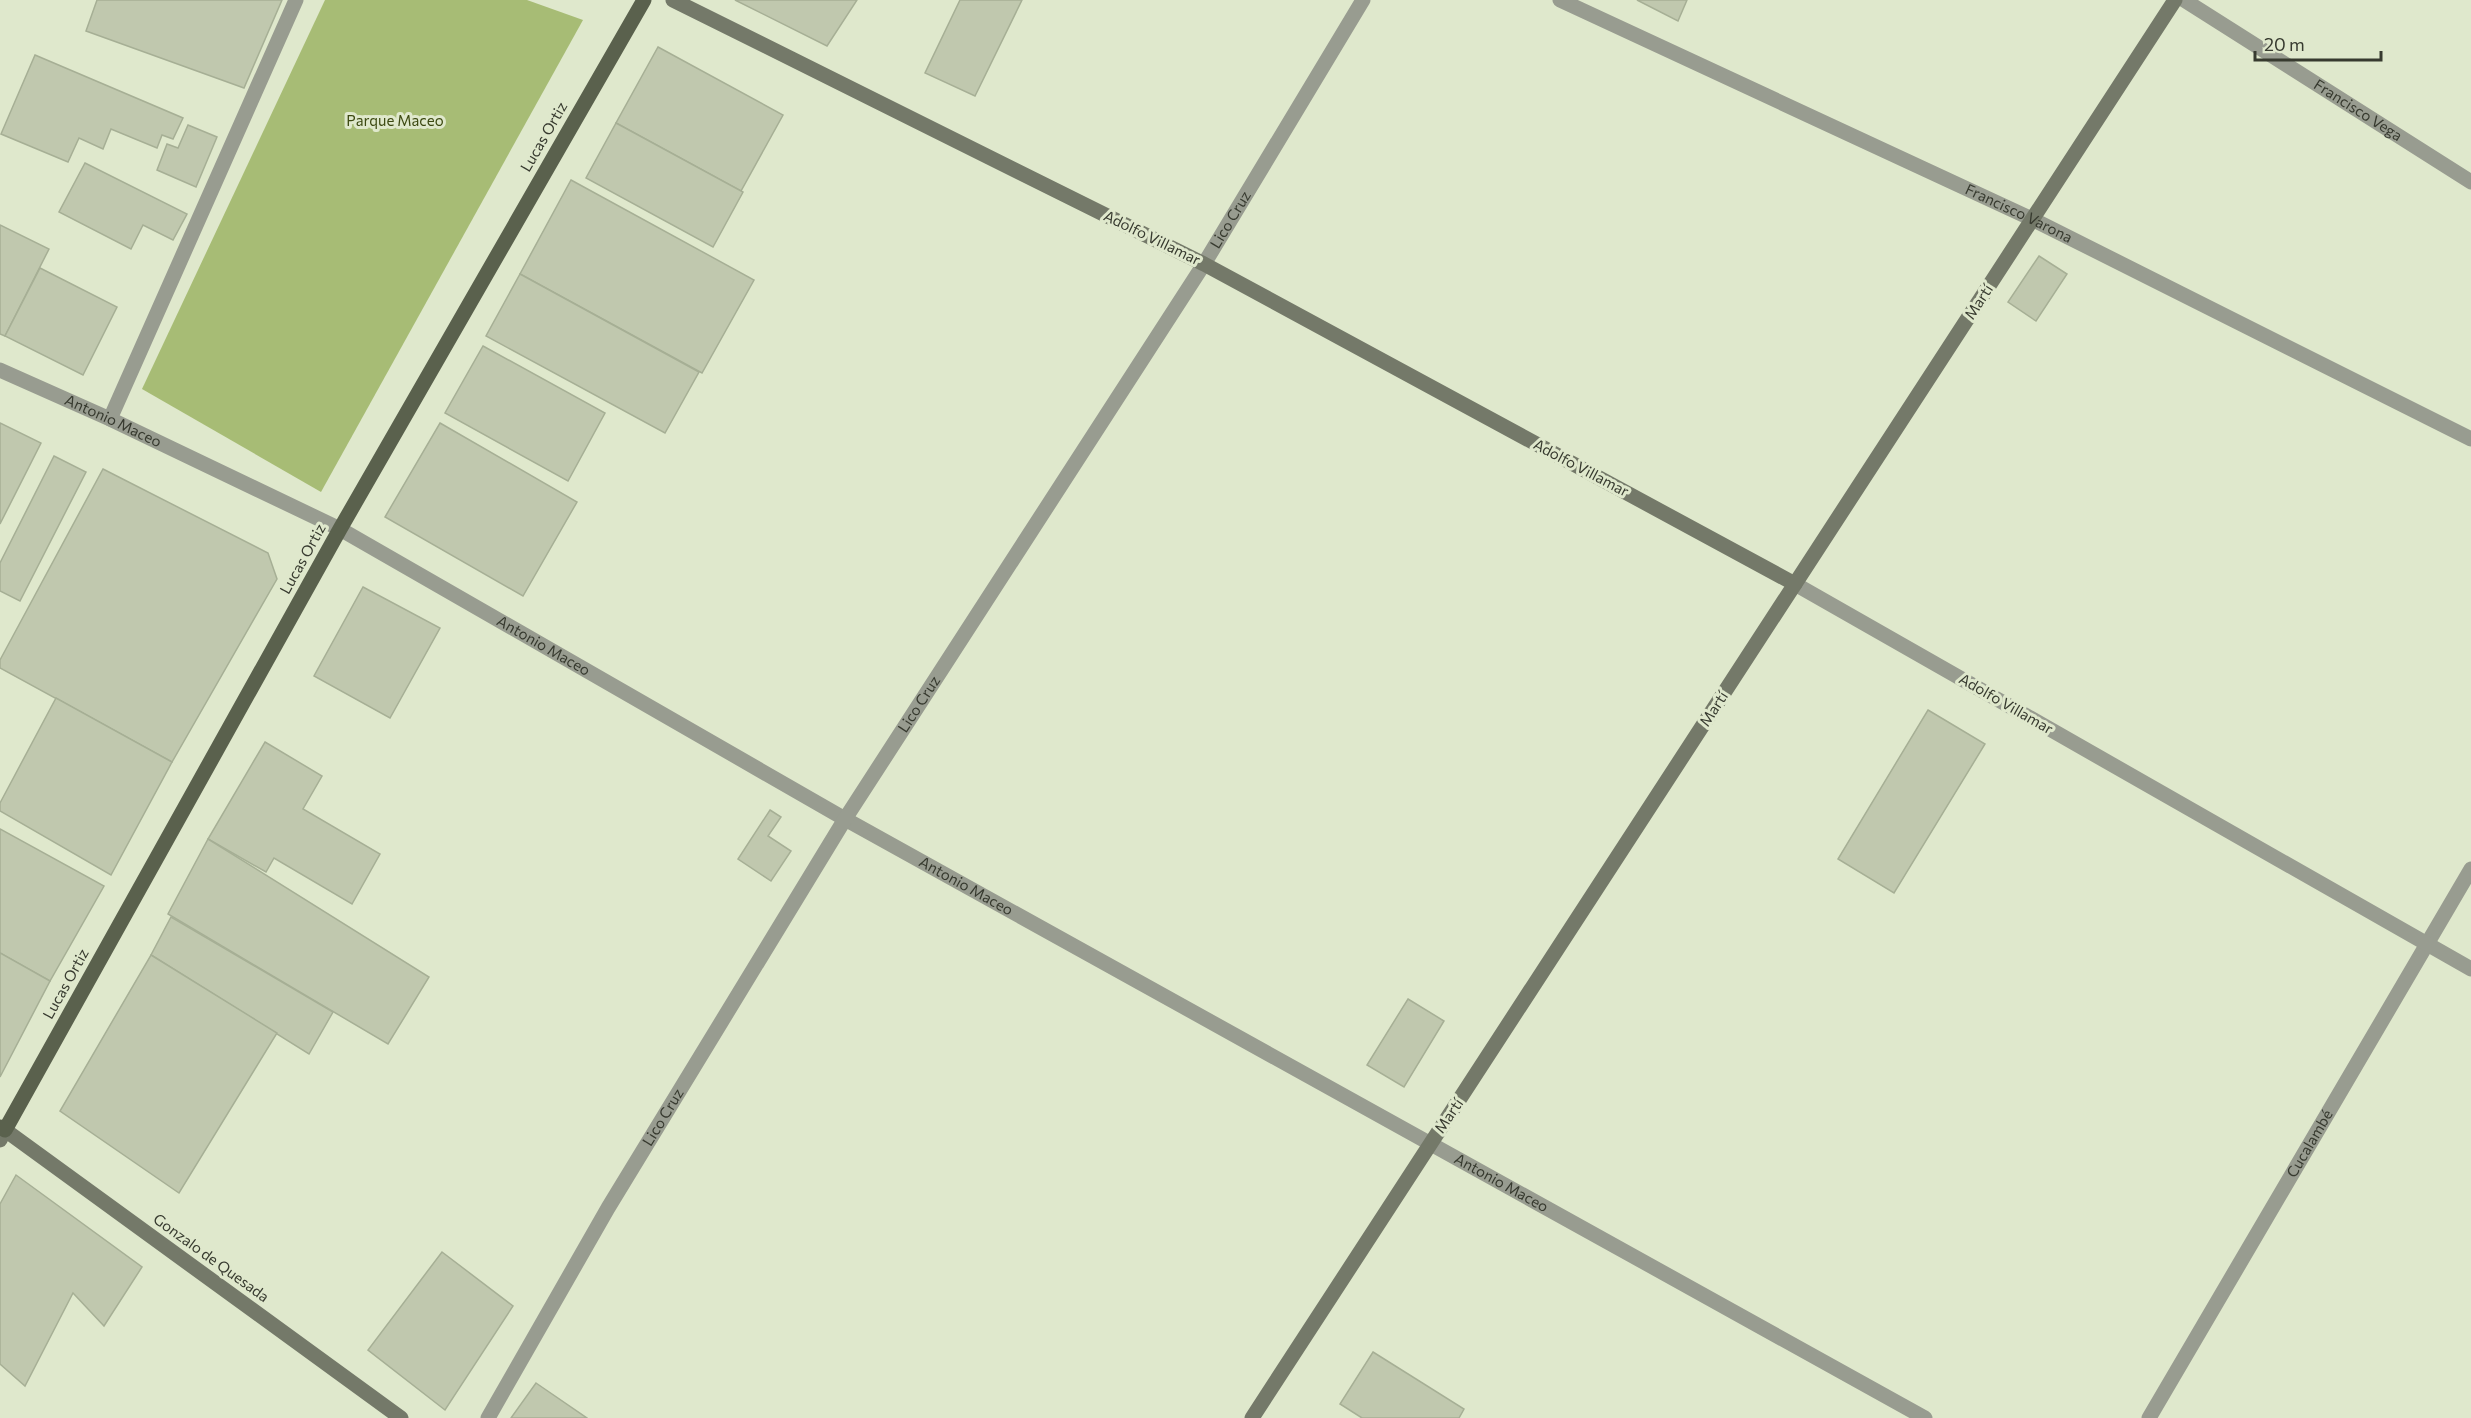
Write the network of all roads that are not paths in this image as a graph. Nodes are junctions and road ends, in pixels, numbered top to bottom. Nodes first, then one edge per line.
1 (296, 0) edge
2 (644, 0) edge
3 (673, 0) edge
4 (1364, 0) edge
5 (1560, 0) edge
6 (2175, 0) edge
7 (2184, 0) edge
8 (2471, 182) edge
9 (2032, 219) junction
10 (1204, 264) junction
11 (0, 370) edge
12 (110, 419) junction
13 (2471, 439) edge
14 (340, 529) junction
15 (1795, 584) junction
16 (845, 819) junction
17 (2471, 869) edge
18 (2429, 944) junction
19 (2471, 969) edge
20 (2, 1132) edge
21 (1432, 1142) junction
22 (401, 1418) edge
23 (488, 1418) edge
24 (1252, 1418) edge
25 (1925, 1418) edge
26 (2149, 1418) edge

1 - 12 street
2 - 14 main road, Lucas Ortiz
3 - 10 main road, Adolfo Villamar
4 - 10 street, Lico Cruz
5 - 9 street, Francisco Varona
6 - 9 main road, Martí
7 - 8 street, Francisco Vega
9 - 13 street, Francisco Varona
9 - 15 main road, Martí
10 - 15 main road, Adolfo Villamar
10 - 16 street, Lico Cruz
11 - 12 street, Antonio Maceo
12 - 14 street, Antonio Maceo
14 - 16 street, Antonio Maceo
14 - 20 main road, Lucas Ortiz
15 - 18 street, Adolfo Villamar
15 - 21 main road, Martí
16 - 21 street, Antonio Maceo
16 - 23 street, Lico Cruz
17 - 18 street, Cucalambé
18 - 19 street, Adolfo Villamar
18 - 26 street, Cucalambé
20 - 22 main road, Gonzalo de Quesada
21 - 24 main road, Martí
21 - 25 street, Antonio Maceo

